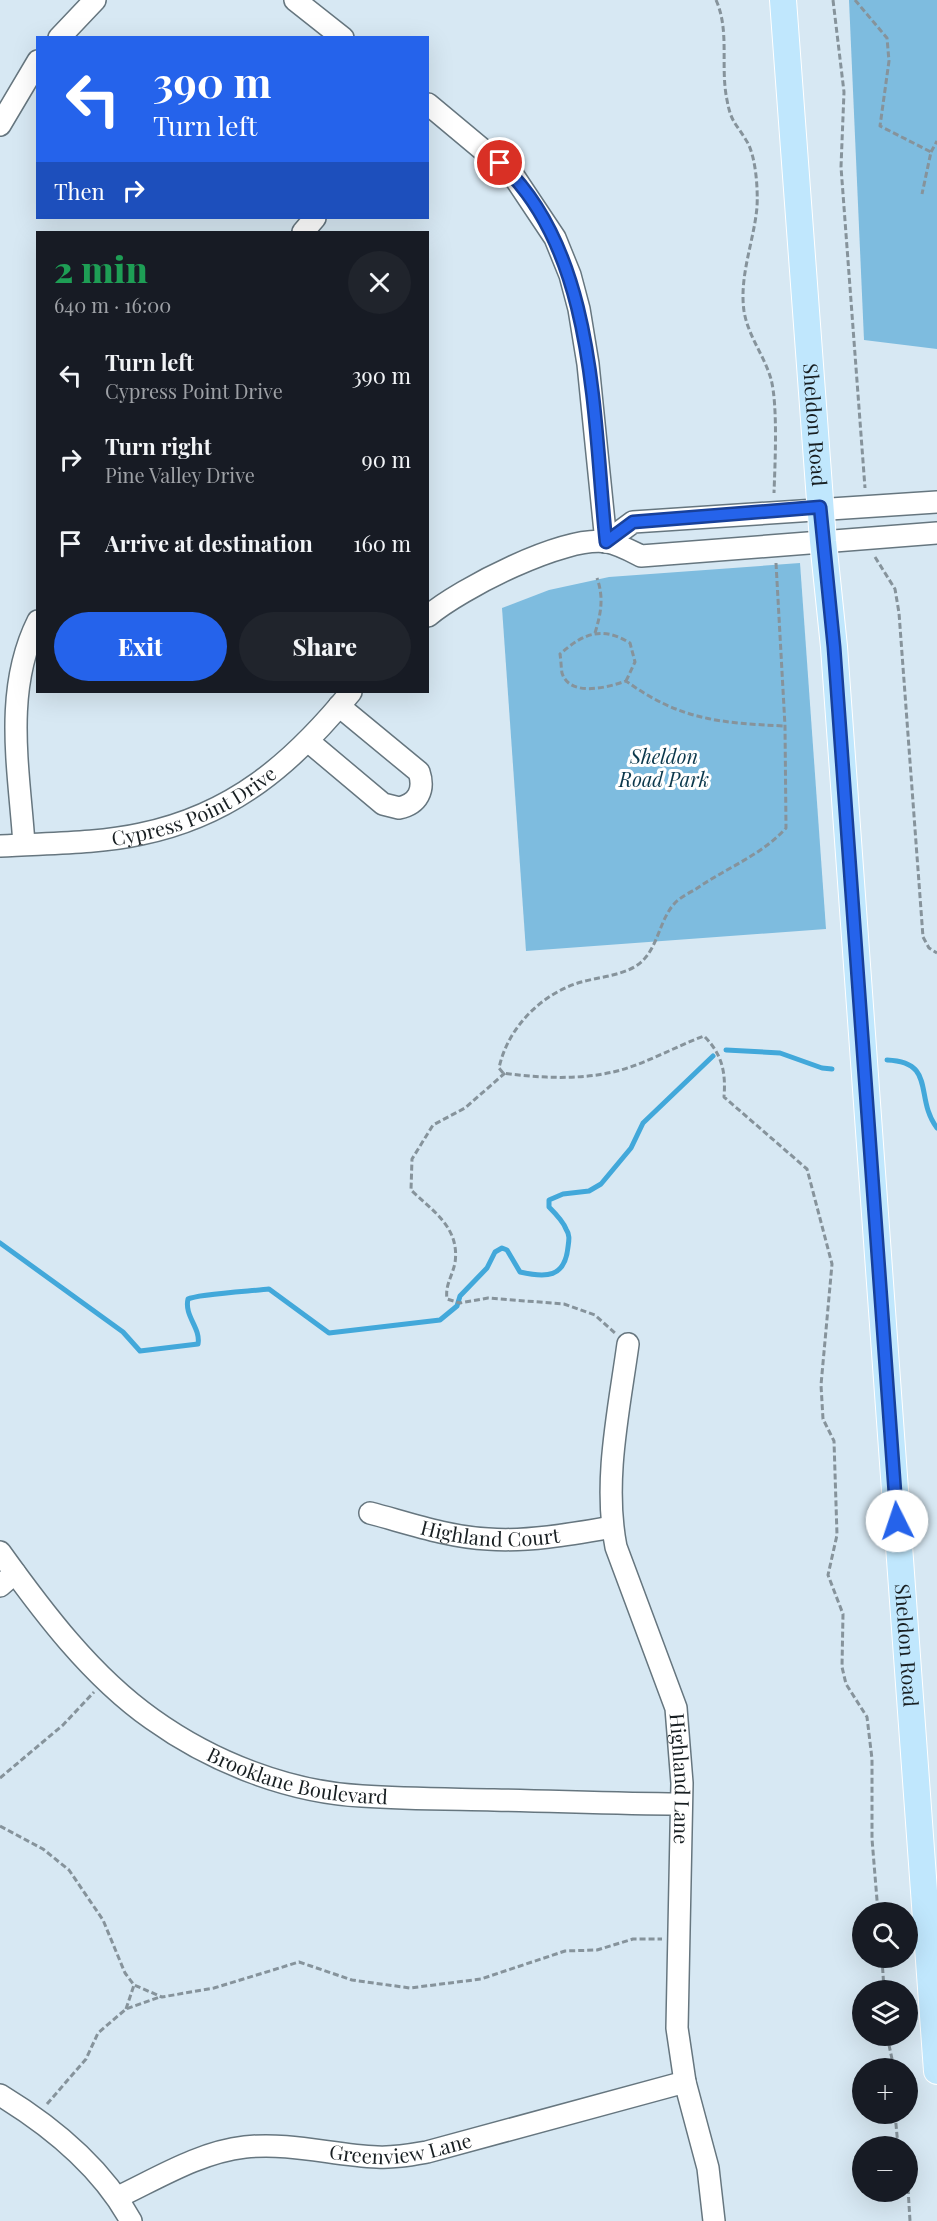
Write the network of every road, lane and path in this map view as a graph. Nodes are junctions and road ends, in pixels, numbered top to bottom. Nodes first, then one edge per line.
1 (95, 0) edge
2 (295, 0) edge
3 (716, 0) edge
4 (783, 0) edge
5 (833, 0) edge
6 (855, 0) edge
7 (60, 36) edge
8 (340, 36) edge
9 (36, 64) edge
10 (429, 105) edge
11 (0, 125) edge
12 (937, 141) edge
13 (931, 152) junction
14 (922, 194) dead end
15 (314, 219) edge
16 (304, 231) edge
17 (937, 502) edge
18 (867, 505) junction
19 (820, 507) junction
20 (774, 510) junction
21 (937, 533) edge
22 (871, 537) junction
23 (822, 541) junction
24 (606, 542) junction
25 (775, 545) junction
26 (597, 578) dead end
27 (429, 615) edge
28 (36, 626) edge
29 (595, 633) junction
30 (627, 681) junction
31 (345, 699) edge
32 (785, 726) junction
33 (308, 741) junction
34 (24, 844) junction
35 (0, 846) edge
36 (937, 953) edge
37 (505, 1073) junction
38 (628, 1344) joint
39 (370, 1513) dead end
40 (612, 1527) junction
41 (0, 1552) edge
42 (8, 1580) edge
43 (105, 1680) junction
44 (0, 1778) edge
45 (679, 1804) junction
46 (0, 1826) edge
47 (877, 1902) edge
48 (679, 1940) junction
49 (134, 1985) junction
50 (162, 1997) junction
51 (126, 2009) junction
52 (937, 2071) edge
53 (685, 2082) junction
54 (0, 2095) edge
55 (36, 2117) junction
56 (118, 2197) junction
57 (909, 2202) edge
58 (131, 2221) edge
59 (714, 2221) edge
60 (910, 2221) edge

1 - 7 street
2 - 8 street
3 - 20 path
4 - 19 main road, Sheldon Road
5 - 18 path
6 - 13 path
9 - 11 street
10 - 24 street
12 - 13 path
13 - 14 path
15 - 16 street
17 - 18 street
18 - 19 street
19 - 20 street
19 - 23 main road, Sheldon Road
20 - 24 street
21 - 22 street
22 - 23 street
22 - 36 path
23 - 25 street
23 - 52 main road, Sheldon Road
24 - 25 street
24 - 27 street
25 - 32 path
26 - 29 path
28 - 34 street
29 - 30 path
29 - 30 path
30 - 32 path
31 - 33 street, Cypress Point Drive
31 - 33 street
32 - 37 path
33 - 34 street, Cypress Point Drive
34 - 35 street, Cypress Point Drive
37 - 38 path
37 - 47 path
38 - 40 street, Highland Lane
39 - 40 street, Highland Court
40 - 45 street, Highland Lane
41 - 42 street, Brooklane Boulevard
42 - 43 street, Brooklane Boulevard
43 - 44 path
43 - 45 street, Brooklane Boulevard
45 - 48 street, Highland Lane
46 - 49 path
48 - 50 path
48 - 53 street, Highland Lane
49 - 50 path
49 - 51 path
50 - 51 path
51 - 55 path
53 - 56 street, Greenview Lane
53 - 59 street, Highland Lane
54 - 55 street
55 - 56 street
56 - 58 street
57 - 60 path

